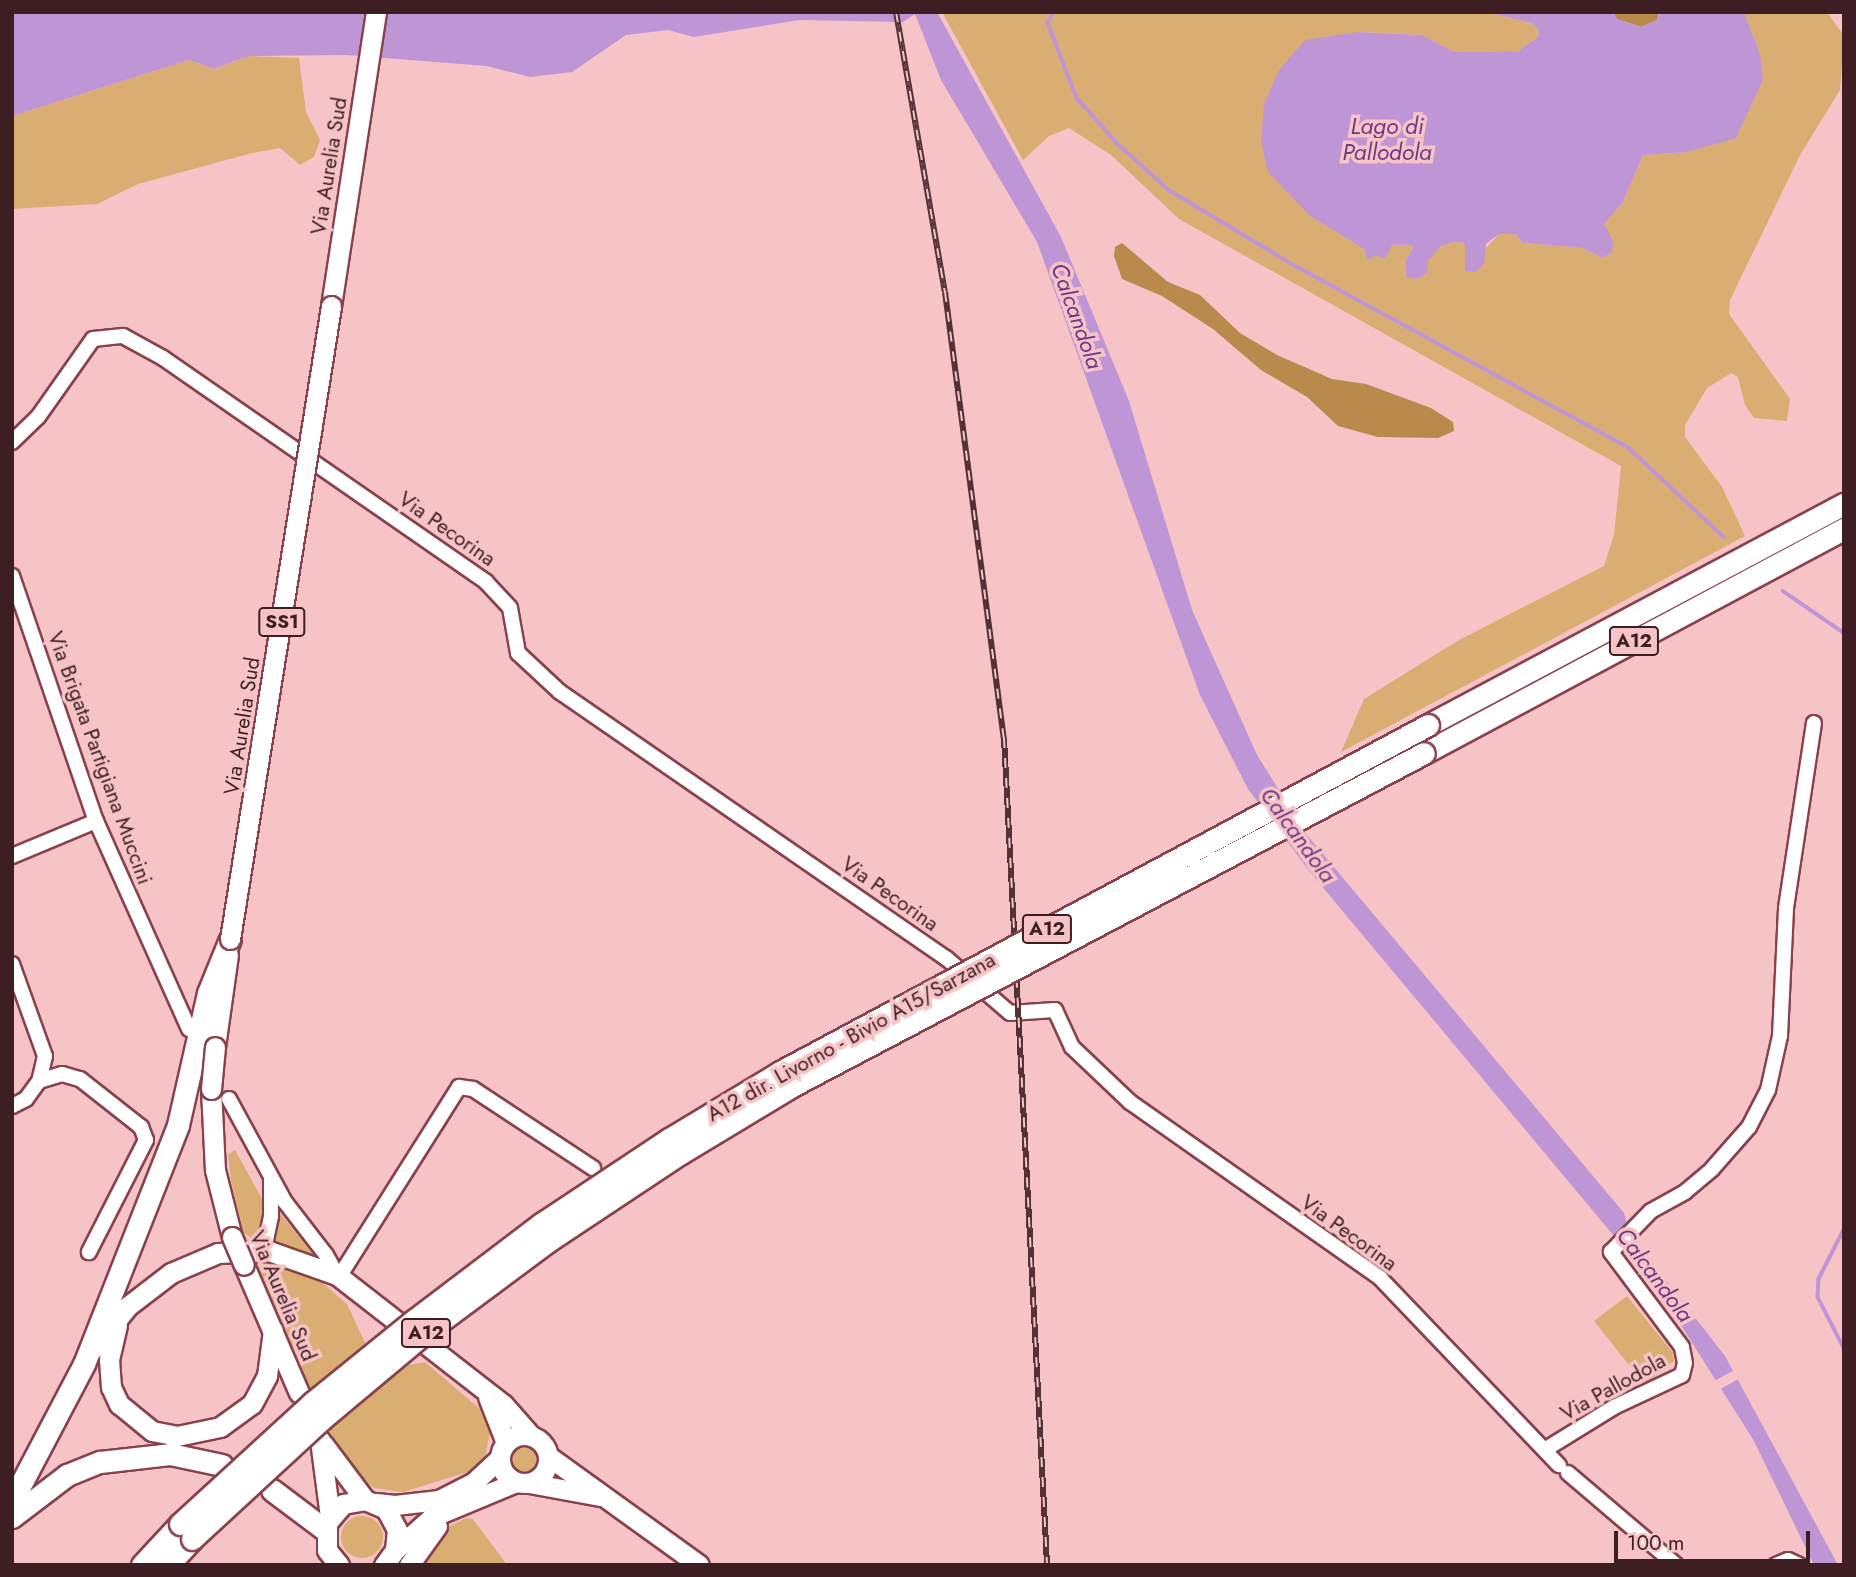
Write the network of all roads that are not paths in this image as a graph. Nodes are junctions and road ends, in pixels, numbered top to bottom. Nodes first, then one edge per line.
1 (376, 12) edge
2 (12, 442) edge
3 (1844, 504) edge
4 (1844, 529) edge
5 (12, 576) edge
6 (1814, 723) dead end
7 (96, 821) junction
8 (12, 856) edge
9 (230, 939) junction
10 (12, 964) edge
11 (189, 1029) dead end
12 (39, 1080) junction
13 (229, 1099) dead end
14 (12, 1106) edge
15 (593, 1168) dead end
16 (271, 1177) junction
17 (89, 1252) dead end
18 (251, 1258) junction
19 (338, 1276) junction
20 (121, 1314) junction
21 (272, 1330) junction
22 (84, 1364) junction
23 (299, 1393) dead end
24 (488, 1396) junction
25 (531, 1436) junction
26 (503, 1450) junction
27 (1546, 1450) junction
28 (548, 1456) junction
29 (222, 1465) dead end
30 (522, 1482) junction
31 (272, 1490) dead end
32 (606, 1497) junction
33 (12, 1500) edge
34 (370, 1501) junction
35 (12, 1517) edge
36 (328, 1524) junction
37 (186, 1532) junction
38 (394, 1561) edge
39 (142, 1565) edge
40 (169, 1565) edge
41 (339, 1565) edge
42 (698, 1565) edge
43 (1676, 1565) edge
44 (1776, 1565) edge
45 (1799, 1565) edge

1 - 9 main road, Via Aurelia Sud / SS1, bridge
2 - 27 street, Via Pecorina
3 - 37 highway, A12 dir. Livorno - Bivio A15/Sarzana / A12, bridge
4 - 37 highway, A12, bridge
5 - 7 street, Via Brigata Partigiana Muccini
6 - 27 street, Via Pallodola
7 - 8 street
7 - 11 street, Via Brigata Partigiana Muccini
9 - 18 main road, Via Aurelia Sud / SS1, bridge
9 - 22 highway
10 - 12 street
12 - 14 street
12 - 17 street
13 - 16 street
15 - 19 street
16 - 18 street
16 - 19 street
18 - 19 main road
18 - 20 main road
18 - 21 main road, Via Aurelia Sud / SS1
19 - 24 main road
20 - 21 main road
20 - 22 main road
21 - 23 main road, Via Aurelia Sud / SS1
22 - 33 highway
24 - 25 main road
24 - 26 main road
25 - 26 main road
25 - 28 main road
26 - 30 main road
26 - 34 main road
27 - 43 street, Via Pecorina
28 - 30 main road
28 - 32 main road
29 - 35 highway
30 - 32 main road
30 - 38 main road
31 - 36 highway
32 - 42 main road
34 - 36 main road
34 - 36 main road
34 - 38 main road
36 - 41 main road
37 - 39 highway, A12
37 - 40 highway, A12
44 - 45 street

